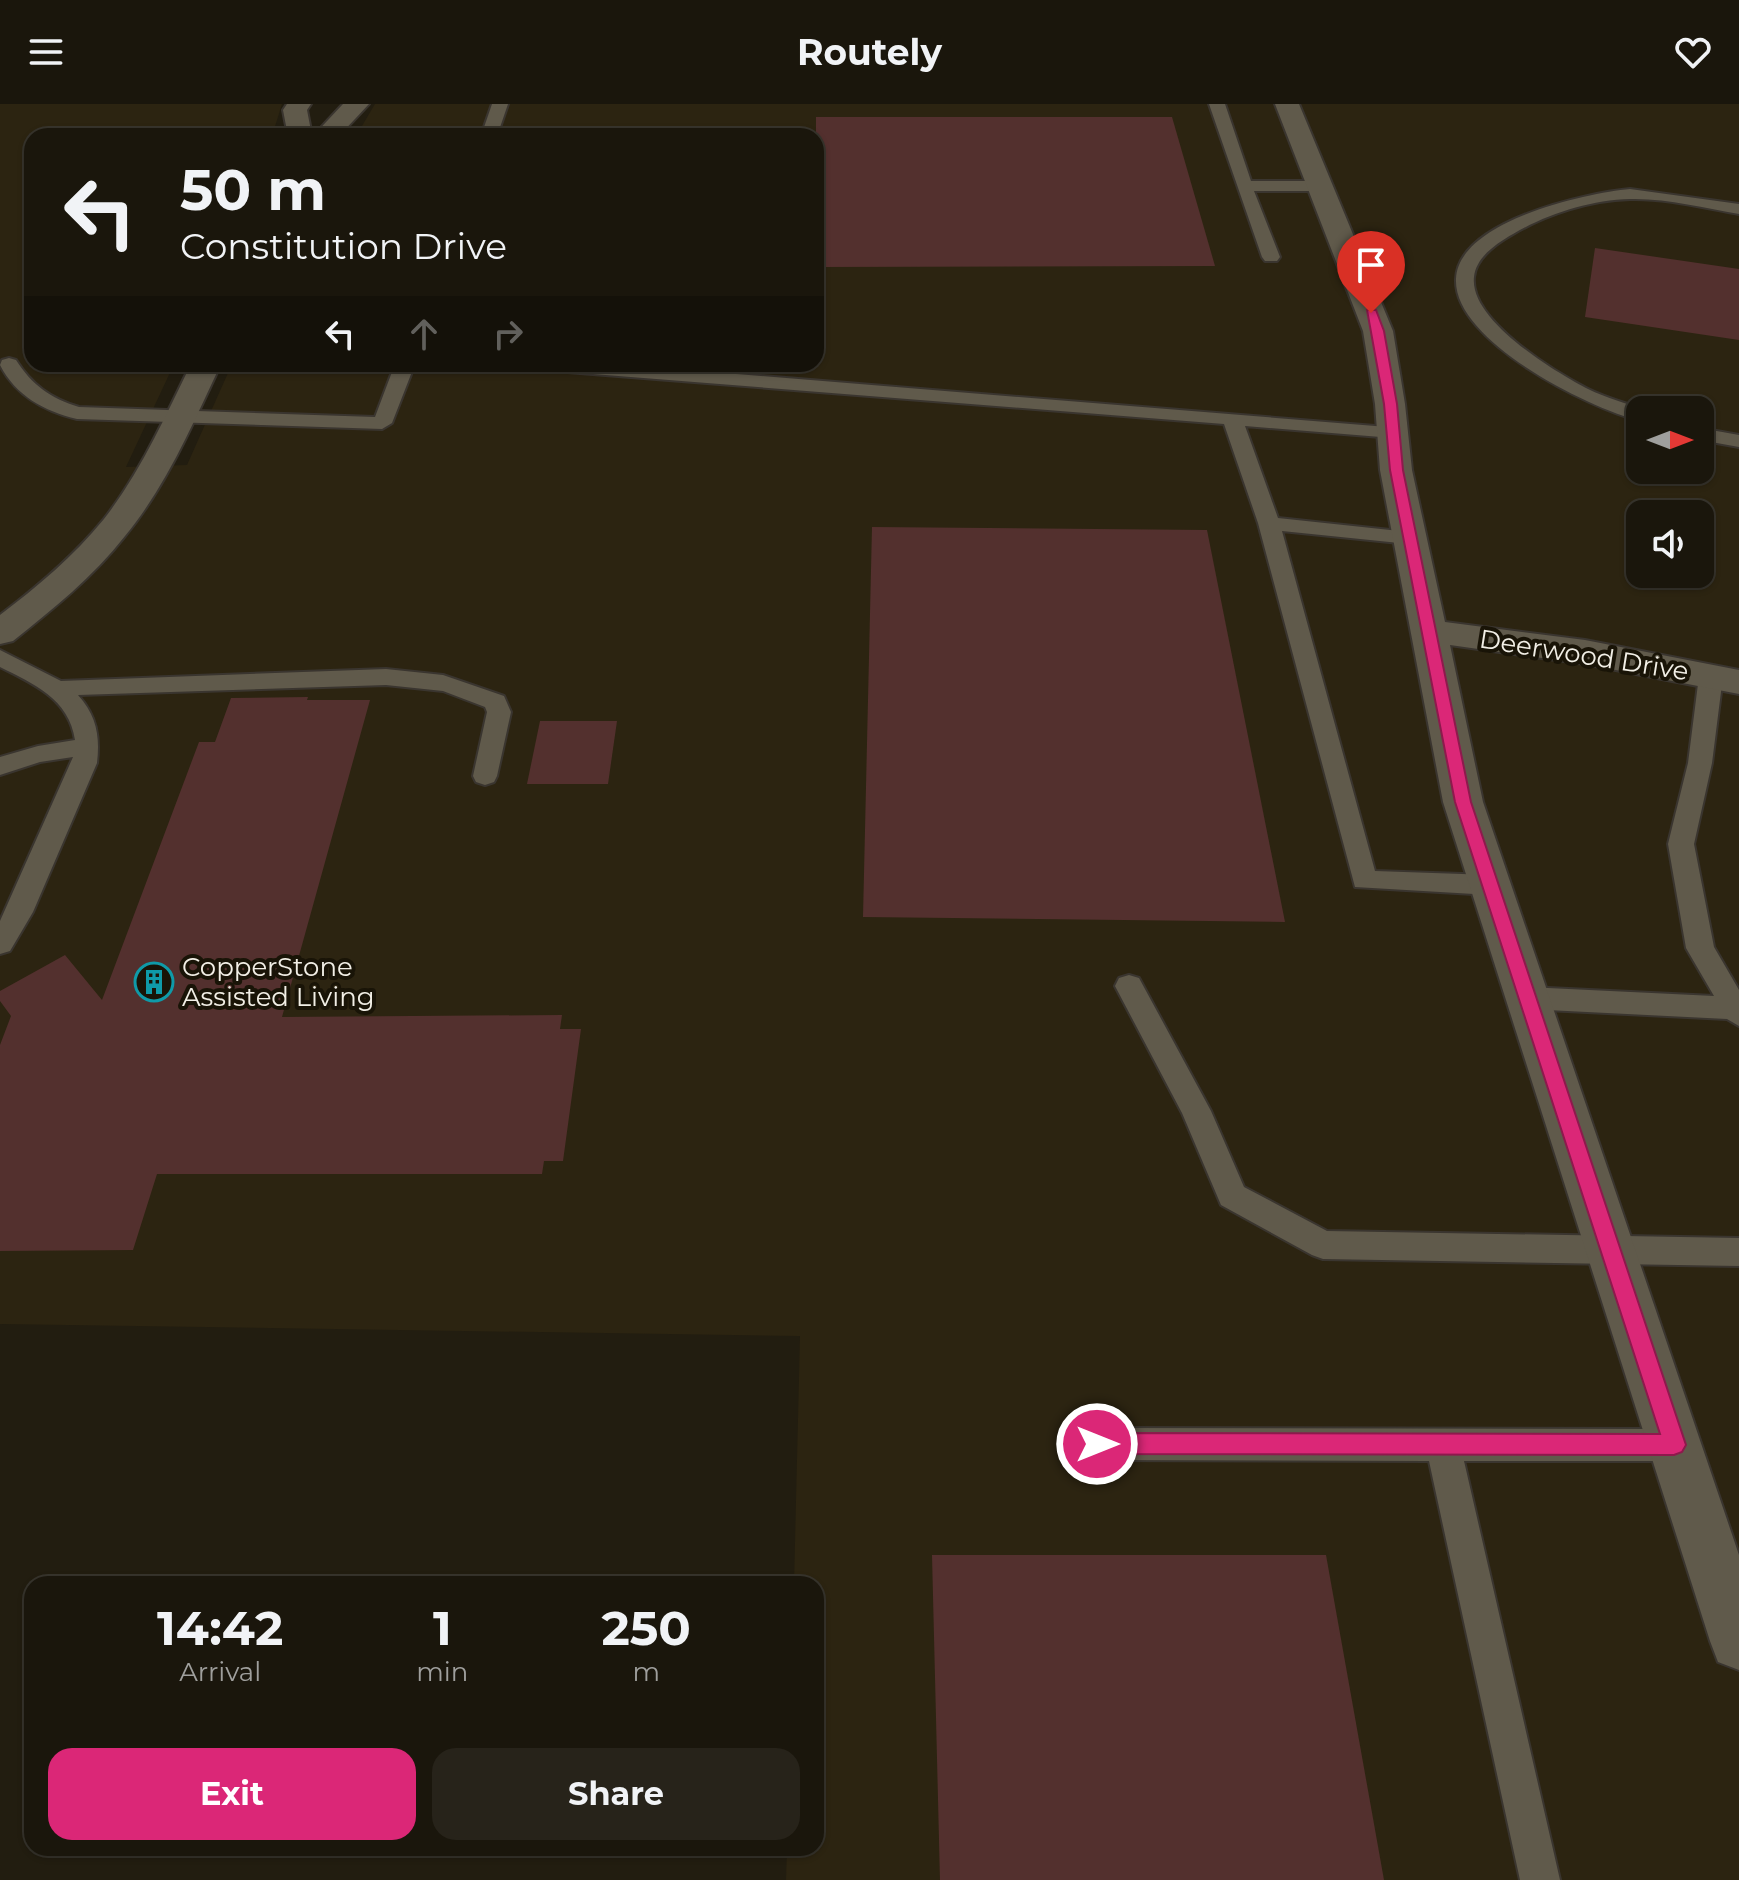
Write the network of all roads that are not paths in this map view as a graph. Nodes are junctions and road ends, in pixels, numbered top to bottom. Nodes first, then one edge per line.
1 (299, 104) edge
2 (357, 104) edge
3 (500, 104) edge
4 (1217, 104) edge
5 (1287, 104) edge
6 (298, 128) edge
7 (333, 128) edge
8 (492, 128) edge
9 (1244, 186) junction
10 (1322, 186) junction
11 (1739, 209) edge
12 (1271, 257) dead end
13 (9, 364) dead end
14 (202, 372) edge
15 (402, 372) edge
16 (642, 372) edge
17 (1626, 410) edge
18 (181, 417) junction
19 (1232, 419) junction
20 (1393, 432) junction
21 (1714, 437) edge
22 (1739, 441) edge
23 (1269, 523) junction
24 (1409, 538) junction
25 (1429, 632) junction
26 (0, 633) edge
27 (0, 658) edge
28 (1725, 679) edge
29 (57, 689) junction
30 (89, 746) junction
31 (0, 766) edge
32 (485, 776) dead end
33 (1491, 885) junction
34 (0, 944) edge
35 (1129, 986) dead end
36 (1527, 998) junction
37 (1737, 1012) edge
38 (1610, 1247) junction
39 (1739, 1252) edge
40 (1097, 1444) dead end
41 (1443, 1444) junction
42 (1674, 1445) junction
43 (1739, 1641) edge
44 (1540, 1880) edge

1 - 6 street
2 - 7 street
3 - 8 lane
4 - 9 lane
5 - 10 street
9 - 10 lane
9 - 12 lane
10 - 20 street
11 - 17 lane
13 - 18 lane
14 - 18 street
15 - 18 lane
16 - 19 lane
18 - 26 street
19 - 20 lane
19 - 23 lane
20 - 24 street
21 - 22 lane
23 - 24 lane
23 - 33 lane
24 - 25 street
25 - 28 street, Deerwood Drive
25 - 33 street
27 - 29 lane
28 - 37 lane
29 - 30 lane
29 - 32 lane
30 - 31 lane
30 - 34 lane
33 - 36 street
35 - 38 lane
36 - 37 lane
36 - 38 street
38 - 39 lane
38 - 42 street
40 - 41 lane
41 - 42 lane
41 - 44 lane
42 - 43 street

